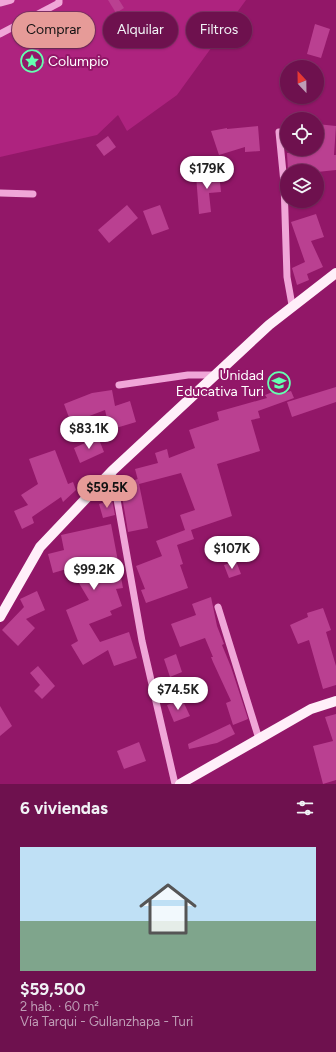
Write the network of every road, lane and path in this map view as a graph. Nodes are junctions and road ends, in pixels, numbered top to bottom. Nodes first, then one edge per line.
1 (12, 0) edge
2 (60, 0) edge
3 (0, 3) edge
4 (0, 34) edge
5 (279, 132) dead end
6 (0, 193) edge
7 (33, 194) dead end
8 (336, 273) edge
9 (292, 305) junction
10 (214, 375) junction
11 (119, 385) dead end
12 (112, 471) junction
13 (218, 607) dead end
14 (0, 617) edge
15 (336, 701) edge
16 (259, 739) junction
17 (176, 784) edge
18 (180, 784) edge

1 - 3 street
2 - 4 street
5 - 9 street
6 - 7 street
8 - 9 main road
9 - 10 main road
10 - 11 street
10 - 12 main road
12 - 14 main road
12 - 17 street
13 - 16 street
15 - 16 main road
16 - 18 main road

